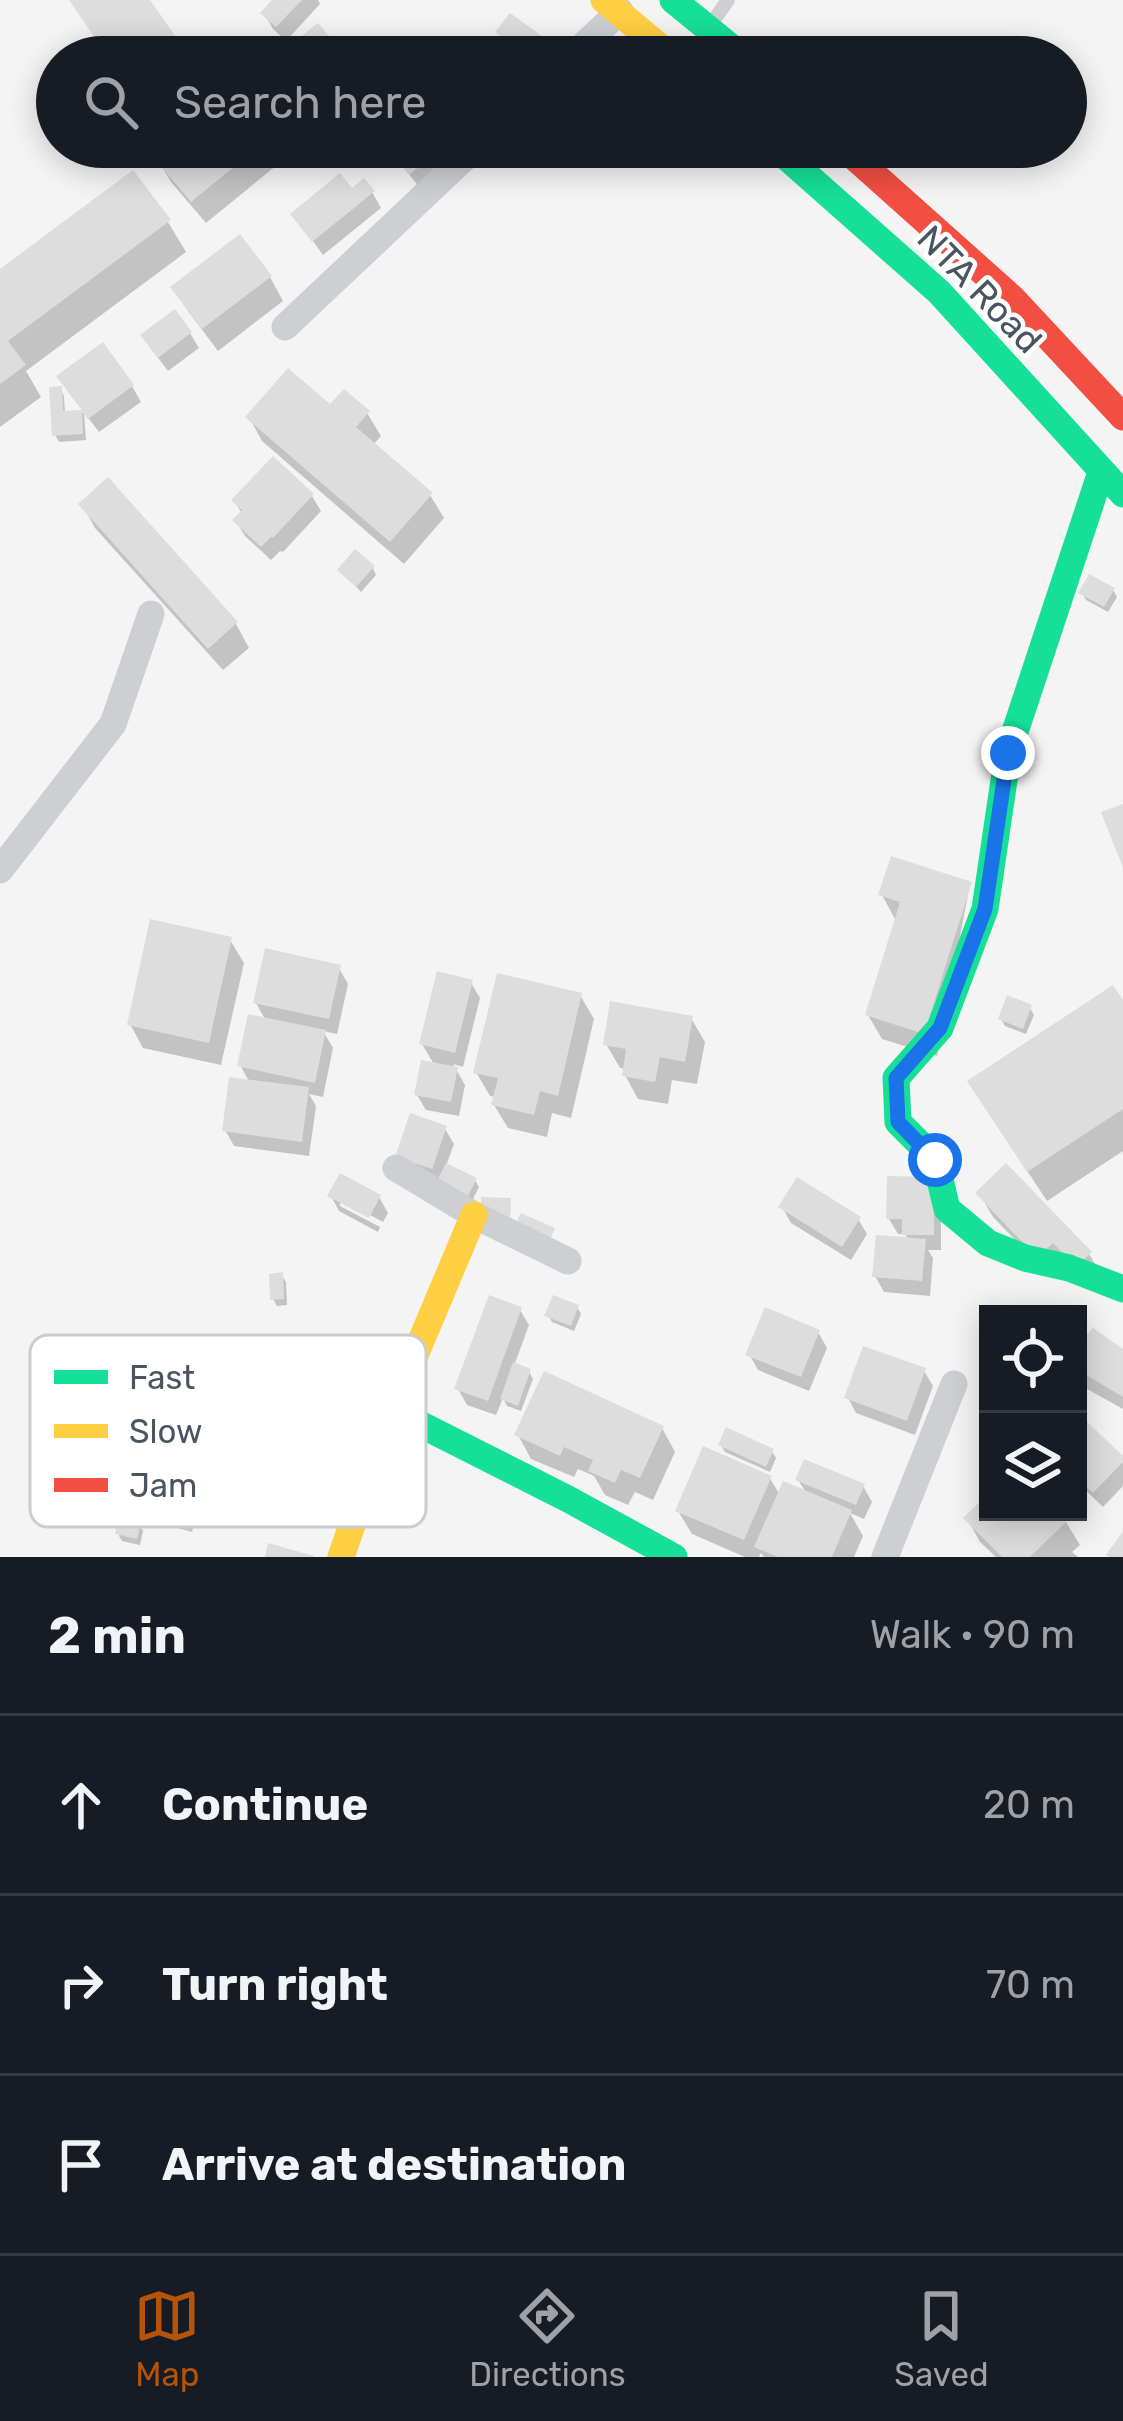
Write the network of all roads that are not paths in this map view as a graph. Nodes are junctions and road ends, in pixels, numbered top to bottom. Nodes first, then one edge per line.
1 (673, 0) edge
2 (728, 0) edge
3 (612, 6) edge
4 (709, 27) junction
5 (588, 36) edge
6 (647, 36) edge
7 (719, 36) edge
8 (454, 168) edge
9 (799, 168) edge
10 (867, 168) edge
11 (286, 327) dead end
12 (1123, 417) edge
13 (1101, 472) junction
14 (1123, 494) edge
15 (151, 614) dead end
16 (0, 870) edge
17 (396, 1168) dead end
18 (474, 1215) junction
19 (568, 1262) dead end
20 (1123, 1289) edge
21 (424, 1335) edge
22 (954, 1384) dead end
23 (426, 1427) edge
24 (351, 1527) edge
25 (341, 1557) edge
26 (674, 1557) edge
27 (885, 1557) edge

1 - 4 street
2 - 4 lane
3 - 5 street
3 - 6 street
4 - 7 street
8 - 11 street
9 - 13 street, NTA Road
10 - 12 street, NTA Road
13 - 14 street, NTA Road
13 - 20 street
15 - 16 street
17 - 18 street
18 - 19 street
18 - 21 street
22 - 27 street
23 - 26 street
24 - 25 street

